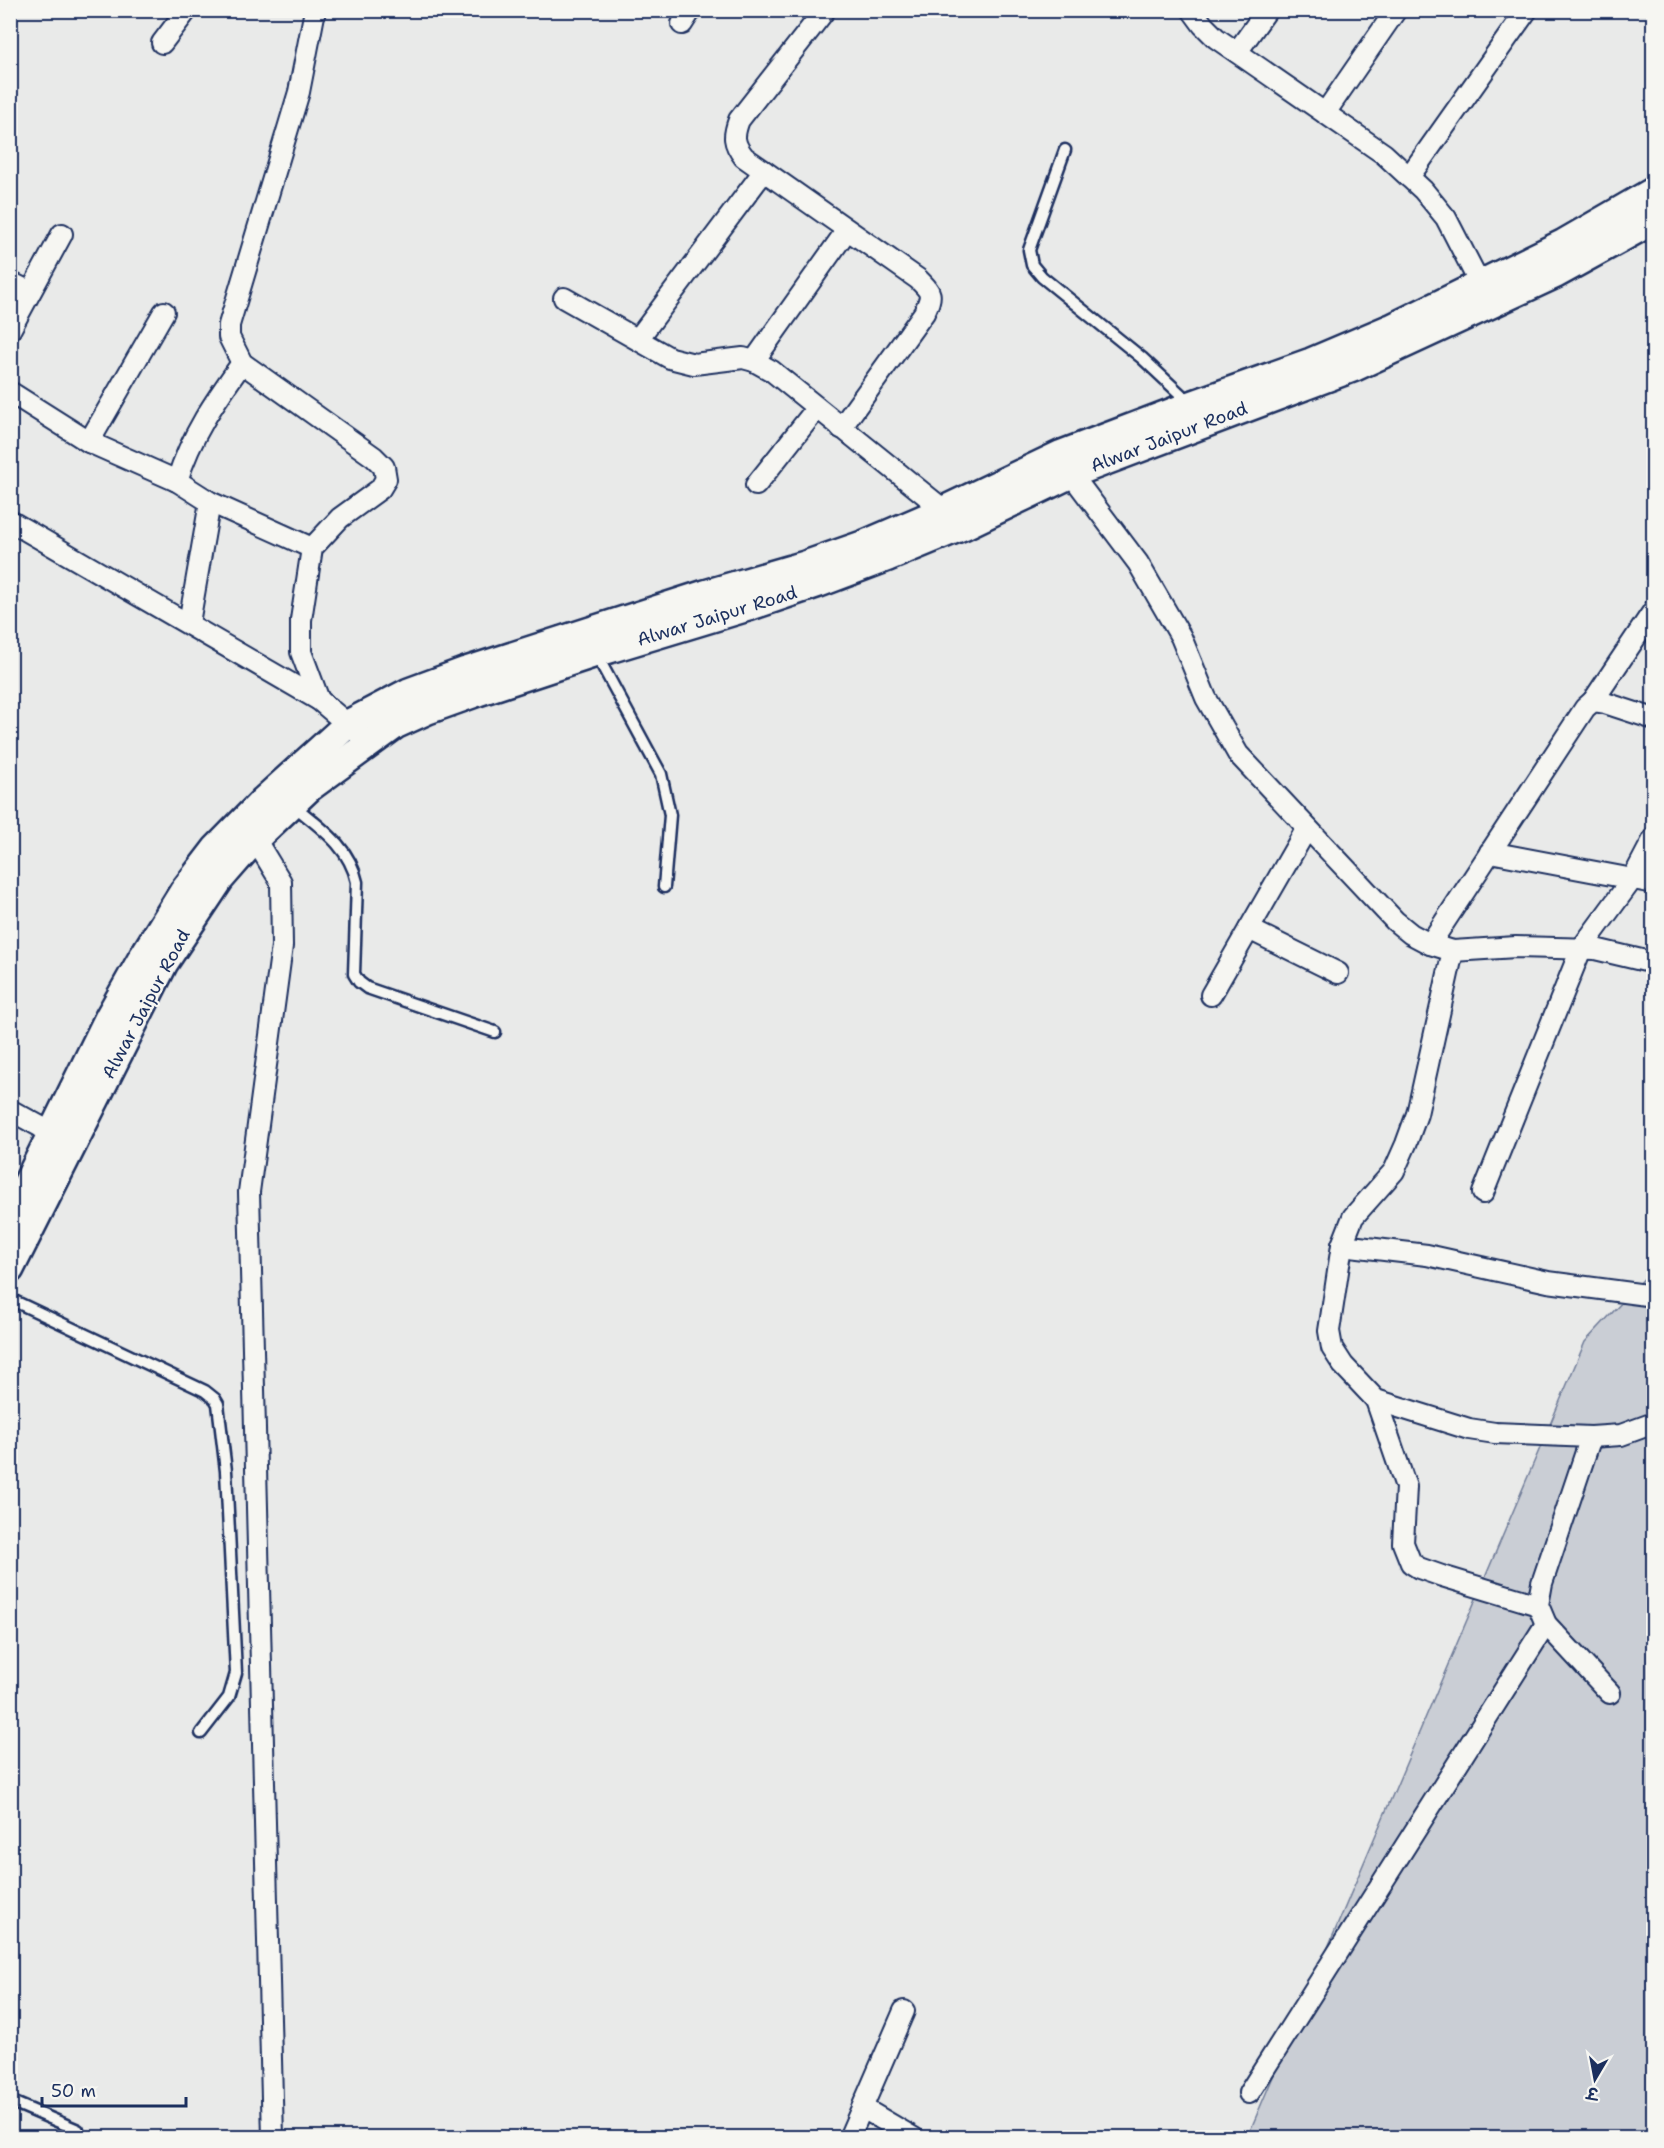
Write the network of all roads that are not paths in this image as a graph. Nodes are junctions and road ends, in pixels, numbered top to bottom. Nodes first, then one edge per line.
1 (187, 10) edge
2 (315, 10) edge
3 (1192, 10) edge
4 (1268, 10) edge
5 (1396, 10) edge
6 (1527, 10) edge
7 (815, 14) edge
8 (162, 44) dead end
9 (1237, 52) junction
10 (1325, 113) junction
11 (1065, 150) dead end
12 (764, 171) junction
13 (1409, 177) junction
14 (1653, 191) edge
15 (1653, 220) edge
16 (847, 230) junction
17 (62, 234) dead end
18 (10, 282) edge
19 (1480, 284) junction
20 (30, 292) junction
21 (564, 298) dead end
22 (165, 312) dead end
23 (10, 330) edge
24 (638, 339) junction
25 (754, 361) junction
26 (242, 363) junction
27 (10, 392) edge
28 (1191, 405) junction
29 (817, 408) junction
30 (841, 429) junction
31 (89, 442) junction
32 (1067, 464) junction
33 (177, 481) junction
34 (756, 485) dead end
35 (210, 502) junction
36 (944, 510) junction
37 (10, 522) edge
38 (312, 548) junction
39 (1653, 610) edge
40 (189, 623) junction
41 (596, 653) junction
42 (320, 700) junction
43 (1593, 701) junction
44 (1653, 718) edge
45 (348, 724) junction
46 (369, 742) junction
47 (291, 804) junction
48 (1307, 828) junction
49 (255, 838) junction
50 (1653, 838) edge
51 (1490, 852) junction
52 (1633, 878) junction
53 (1653, 882) edge
54 (664, 887) dead end
55 (1249, 929) junction
56 (1430, 944) junction
57 (1581, 949) junction
58 (1453, 951) junction
59 (1653, 963) edge
60 (1338, 973) dead end
61 (1211, 995) dead end
62 (495, 1032) dead end
63 (10, 1110) edge
64 (52, 1132) junction
65 (39, 1186) junction
66 (1483, 1193) dead end
67 (12, 1213) edge
68 (1342, 1245) junction
69 (10, 1269) edge
70 (1653, 1296) edge
71 (10, 1299) edge
72 (1376, 1400) junction
73 (1653, 1423) edge
74 (1591, 1437) junction
75 (1542, 1615) junction
76 (1611, 1693) dead end
77 (201, 1733) dead end
78 (904, 2011) dead end
79 (1249, 2093) dead end
80 (10, 2101) edge
81 (863, 2108) junction
82 (78, 2130) dead end
83 (273, 2138) edge
84 (849, 2138) edge
85 (914, 2138) edge

1 - 8 street
2 - 26 street
3 - 9 street
4 - 9 street
5 - 10 street
6 - 13 street
7 - 12 street
9 - 10 street
10 - 13 street
11 - 28 lane
12 - 16 street
12 - 24 street
13 - 19 street
14 - 19 main road, Alwar Jaipur Road
15 - 32 main road, Alwar Jaipur Road
16 - 25 street
16 - 30 street
17 - 20 street
18 - 20 street
19 - 28 main road, Alwar Jaipur Road
20 - 23 street
21 - 24 street
22 - 31 street
24 - 25 street
25 - 29 street
26 - 33 street
26 - 38 street
27 - 31 street
28 - 32 main road, Alwar Jaipur Road
29 - 30 street
29 - 34 street
30 - 36 street
31 - 33 street
32 - 36 main road, Alwar Jaipur Road
32 - 41 main road, Alwar Jaipur Road
32 - 48 street
33 - 35 street
35 - 38 street
35 - 40 street
36 - 45 main road, Alwar Jaipur Road
37 - 40 street
38 - 42 street
39 - 43 street
40 - 42 street
41 - 46 main road, Alwar Jaipur Road
41 - 54 lane
42 - 45 street
43 - 44 street
43 - 51 street
45 - 46 street
45 - 64 main road, Alwar Jaipur Road
46 - 47 main road, Alwar Jaipur Road
47 - 49 main road, Alwar Jaipur Road
47 - 62 lane
48 - 55 street
48 - 56 street
49 - 65 main road, Alwar Jaipur Road
49 - 83 street
50 - 52 street
51 - 52 street
51 - 56 street
52 - 53 street
52 - 57 street
55 - 60 street
55 - 61 street
56 - 58 street
57 - 58 street
57 - 59 street
57 - 66 street
58 - 68 street
63 - 64 street
64 - 65 main road, Alwar Jaipur Road
65 - 67 main road, Alwar Jaipur Road
65 - 69 main road, Alwar Jaipur Road
68 - 70 street
68 - 72 street
71 - 77 lane
72 - 74 street
72 - 75 street
73 - 74 street
74 - 75 street
75 - 76 street
75 - 79 street
78 - 81 street
80 - 82 lane
81 - 84 street
81 - 85 street

